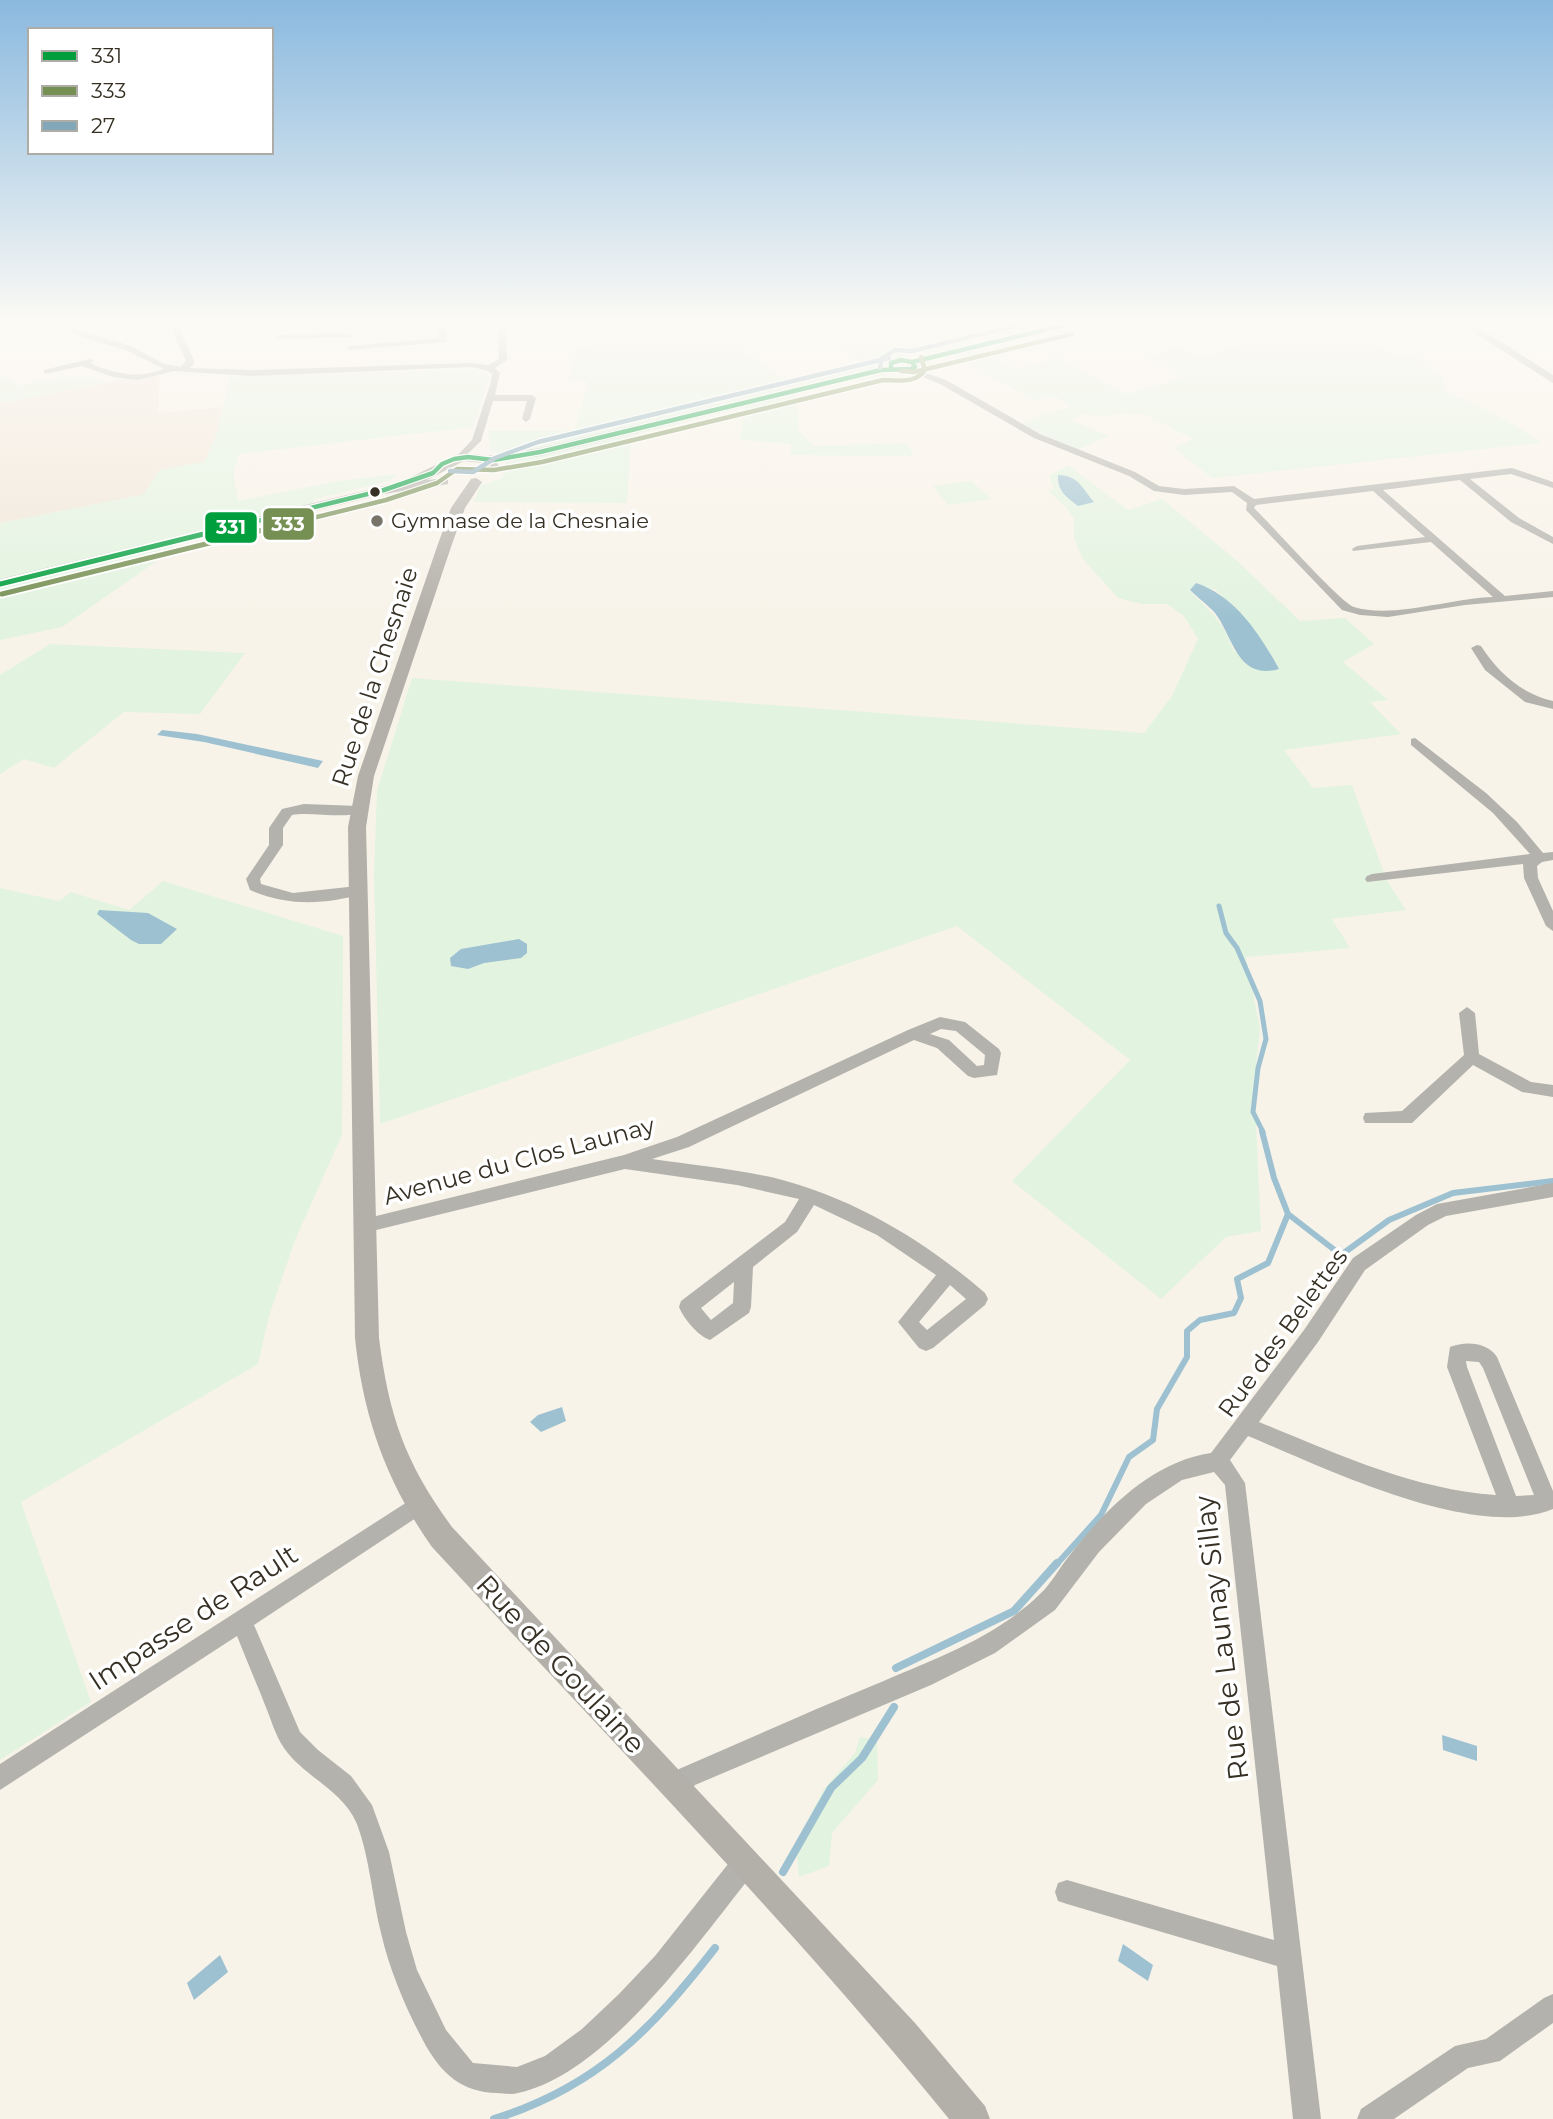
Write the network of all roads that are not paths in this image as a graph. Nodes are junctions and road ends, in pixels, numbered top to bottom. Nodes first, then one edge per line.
1 (482, 423) edge
2 (662, 423) edge
3 (1014, 423) edge
4 (476, 441) junction
5 (461, 457) junction
6 (488, 462) junction
7 (1462, 477) junction
8 (445, 478) junction
9 (476, 482) junction
10 (1553, 485) edge
11 (1374, 488) junction
12 (1252, 502) junction
13 (458, 508) junction
14 (1434, 539) junction
15 (1553, 541) edge
16 (1357, 549) dead end
17 (1, 583) edge
18 (1553, 594) edge
19 (1503, 600) junction
20 (1477, 648) dead end
21 (1553, 705) edge
22 (1415, 742) dead end
23 (359, 810) junction
24 (1546, 857) edge
25 (1372, 878) dead end
26 (357, 891) junction
27 (1553, 926) edge
28 (1467, 1013) dead end
29 (913, 1034) junction
30 (1472, 1057) junction
31 (1553, 1091) edge
32 (361, 1116) joint
33 (1371, 1118) dead end
34 (683, 1142) junction
35 (624, 1162) junction
36 (686, 1171) junction
37 (1553, 1190) edge
38 (810, 1196) junction
39 (364, 1226) junction
40 (744, 1264) dead end
41 (950, 1272) dead end
42 (1246, 1426) junction
43 (1217, 1462) junction
44 (418, 1505) junction
45 (1510, 1506) junction
46 (241, 1621) junction
47 (0, 1778) edge
48 (677, 1787) junction
49 (745, 1863) junction
50 (1067, 1892) dead end
51 (1288, 1957) junction
52 (1553, 2007) edge
53 (972, 2119) edge
54 (1307, 2119) edge
55 (1371, 2119) edge

1 - 4 street
2 - 6 street
3 - 12 street
4 - 5 street
4 - 6 street
5 - 6 street
5 - 8 street
6 - 9 street
7 - 10 street
7 - 11 street
7 - 15 street
8 - 9 street
8 - 13 street
8 - 17 street
9 - 13 street
11 - 12 street
11 - 14 street
12 - 19 street
13 - 23 street, Rue de la Chesnaie
14 - 16 street
14 - 19 street
18 - 19 street
20 - 21 street
22 - 24 street
23 - 26 street, Rue de la Chesnaie
23 - 26 street
24 - 25 street
24 - 27 street
26 - 32 street, Rue de la Chesnaie
28 - 30 street
29 - 29 street, Avenue du Clos Launay
29 - 34 street, Avenue du Clos Launay
30 - 31 street
30 - 33 street
32 - 39 street, Rue de Goulaine
34 - 35 street, Avenue du Clos Launay
34 - 36 street
35 - 36 street
35 - 39 street, Avenue du Clos Launay
36 - 38 street
37 - 42 street, Rue des Belettes
38 - 40 street
38 - 41 street
39 - 44 street, Rue de Goulaine
42 - 43 street, Rue des Belettes
42 - 45 street
43 - 48 street, Rue de Launay Sillay
43 - 51 street, Rue de Launay Sillay
44 - 46 street, Impasse de Rault
44 - 48 street, Rue de Goulaine
45 - 45 street
46 - 47 street, Impasse de Rault
46 - 49 street
48 - 49 street, Rue de Goulaine
49 - 53 street, Rue de Goulaine
50 - 51 street
51 - 54 street, Rue de Launay Sillay
52 - 55 street

